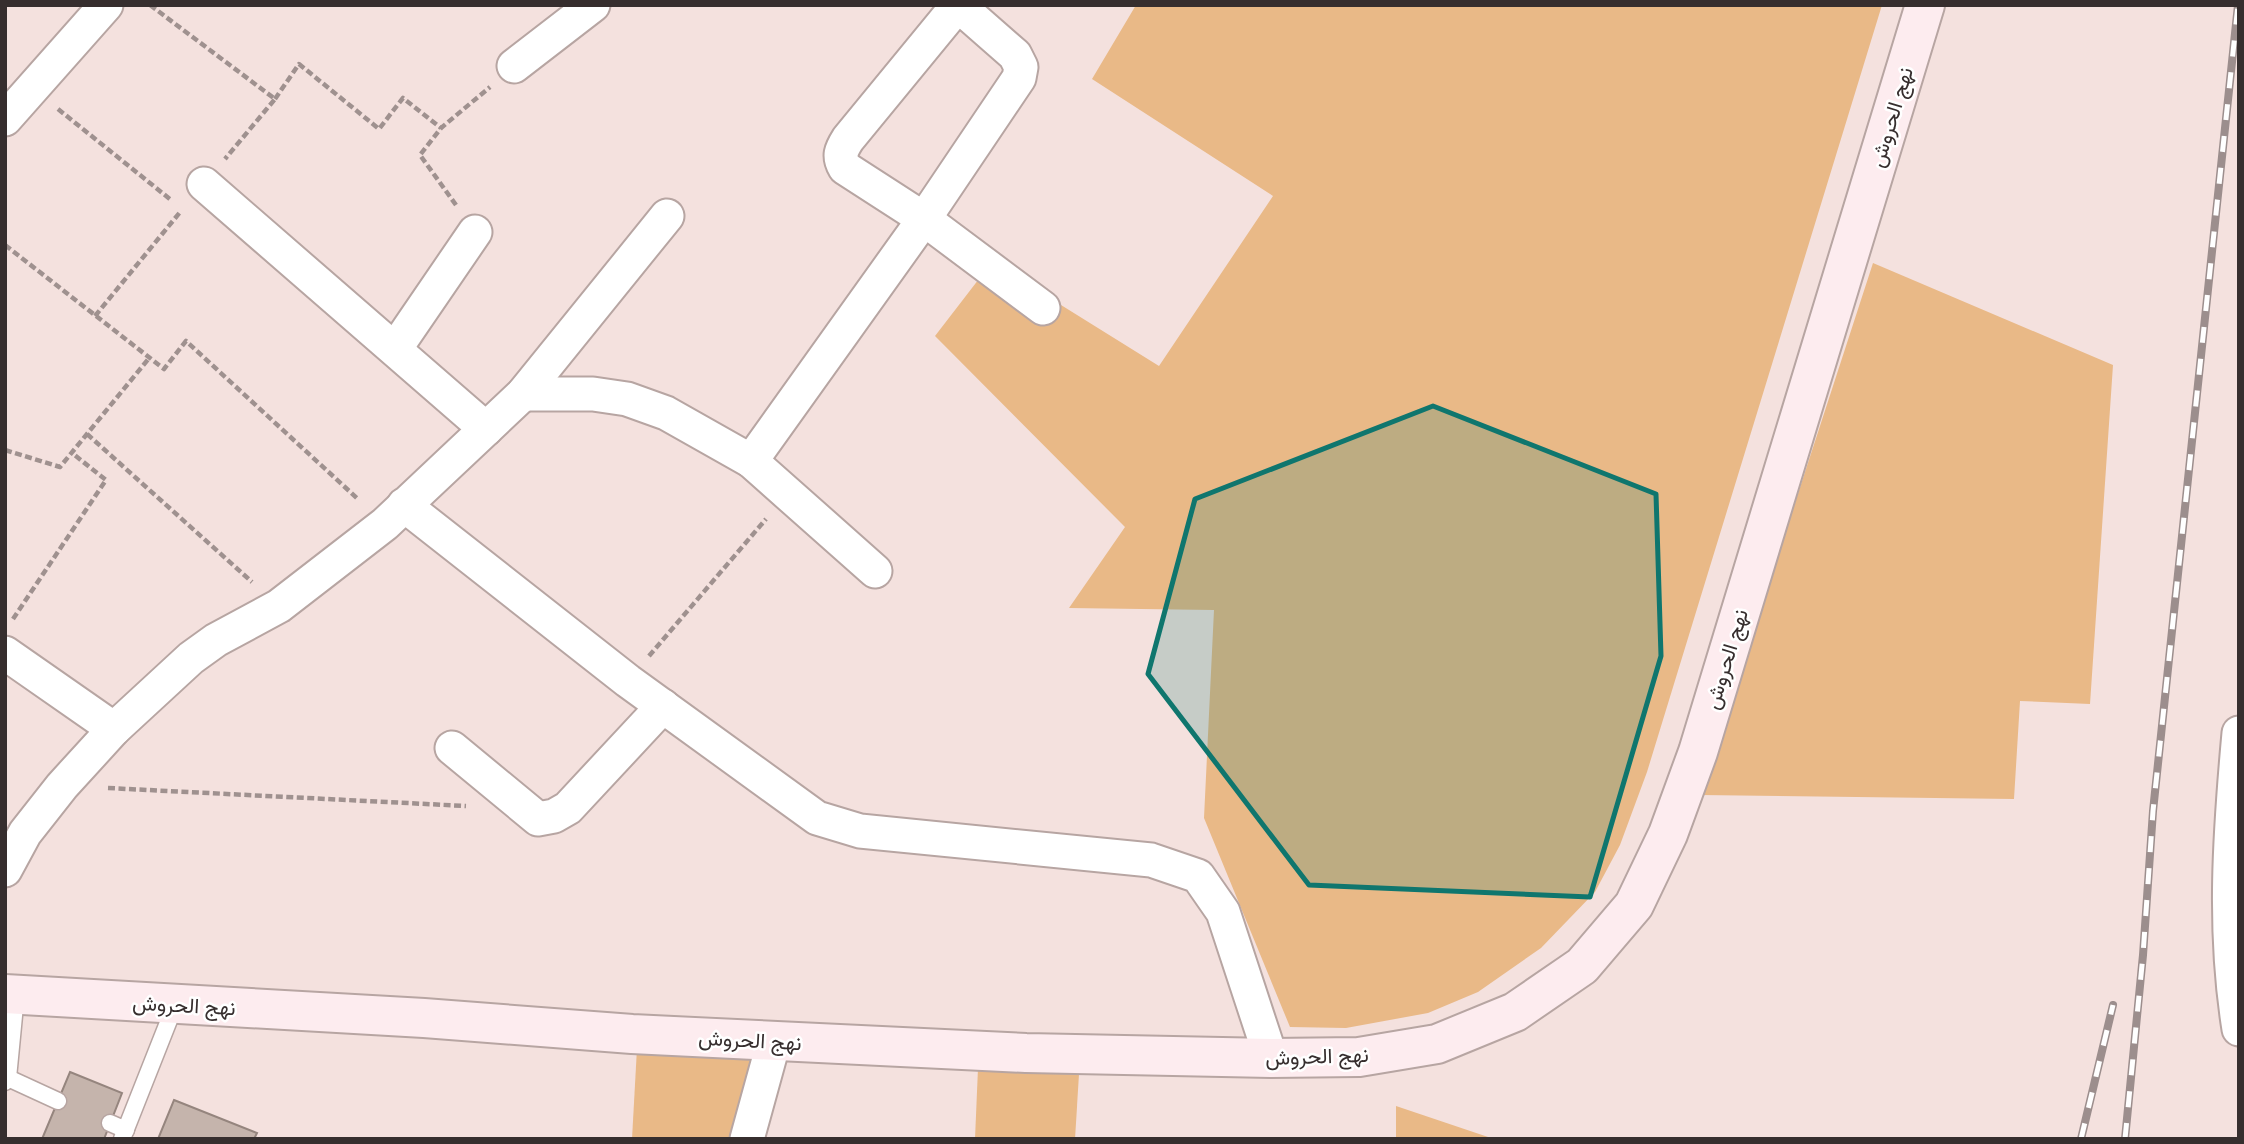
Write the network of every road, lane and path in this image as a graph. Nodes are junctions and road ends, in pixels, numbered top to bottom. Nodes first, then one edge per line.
1 (106, 5) edge
2 (593, 5) edge
3 (958, 5) edge
4 (1925, 5) edge
5 (514, 66) joint
6 (33, 89) junction
7 (275, 99) dead end
8 (5, 119) edge
9 (441, 128) junction
10 (193, 197) joint
11 (667, 216) dead end
12 (924, 219) junction
13 (475, 232) joint
14 (5, 245) edge
15 (1043, 308) dead end
16 (395, 349) junction
17 (150, 357) junction
18 (523, 394) junction
19 (486, 429) junction
20 (87, 434) junction
21 (5, 450) edge
22 (72, 453) junction
23 (751, 461) junction
24 (787, 494) junction
25 (395, 514) junction
26 (875, 571) dead end
27 (279, 606) junction
28 (13, 620) dead end
29 (5, 653) edge
30 (628, 681) junction
31 (663, 706) junction
32 (114, 729) junction
33 (2239, 733) edge
34 (453, 748) dead end
35 (62, 786) junction
36 (474, 806) dead end
37 (15, 830) edge
38 (5, 870) edge
39 (11, 994) edge
40 (175, 1004) junction
41 (2239, 1029) edge
42 (774, 1041) junction
43 (1271, 1058) junction
44 (6, 1080) edge
45 (58, 1101) dead end
46 (110, 1123) dead end
47 (124, 1134) edge
48 (747, 1139) edge

1 - 6 street
2 - 5 street
3 - 12 street
3 - 12 street
4 - 43 street, نهج الحروش
5 - 9 path
6 - 8 street
6 - 10 path
7 - 9 path
9 - 13 path
10 - 16 street
11 - 18 street
12 - 15 street
12 - 23 street
13 - 16 street
14 - 17 path
16 - 19 street
17 - 20 path
17 - 25 path
18 - 19 street
18 - 23 street
19 - 25 street
20 - 22 path
20 - 27 path
21 - 22 path
22 - 28 path
23 - 24 street
24 - 26 street
24 - 30 path
25 - 27 street
25 - 30 street
27 - 32 street
29 - 32 street
30 - 31 street
31 - 34 street
31 - 43 street
32 - 35 street
33 - 41 street
35 - 36 path
35 - 37 street
37 - 38 street
39 - 40 street, نهج الحروش
39 - 44 lane
40 - 42 street, نهج الحروش
40 - 47 lane
42 - 43 street, نهج الحروش
42 - 48 street
44 - 45 lane
46 - 47 lane

